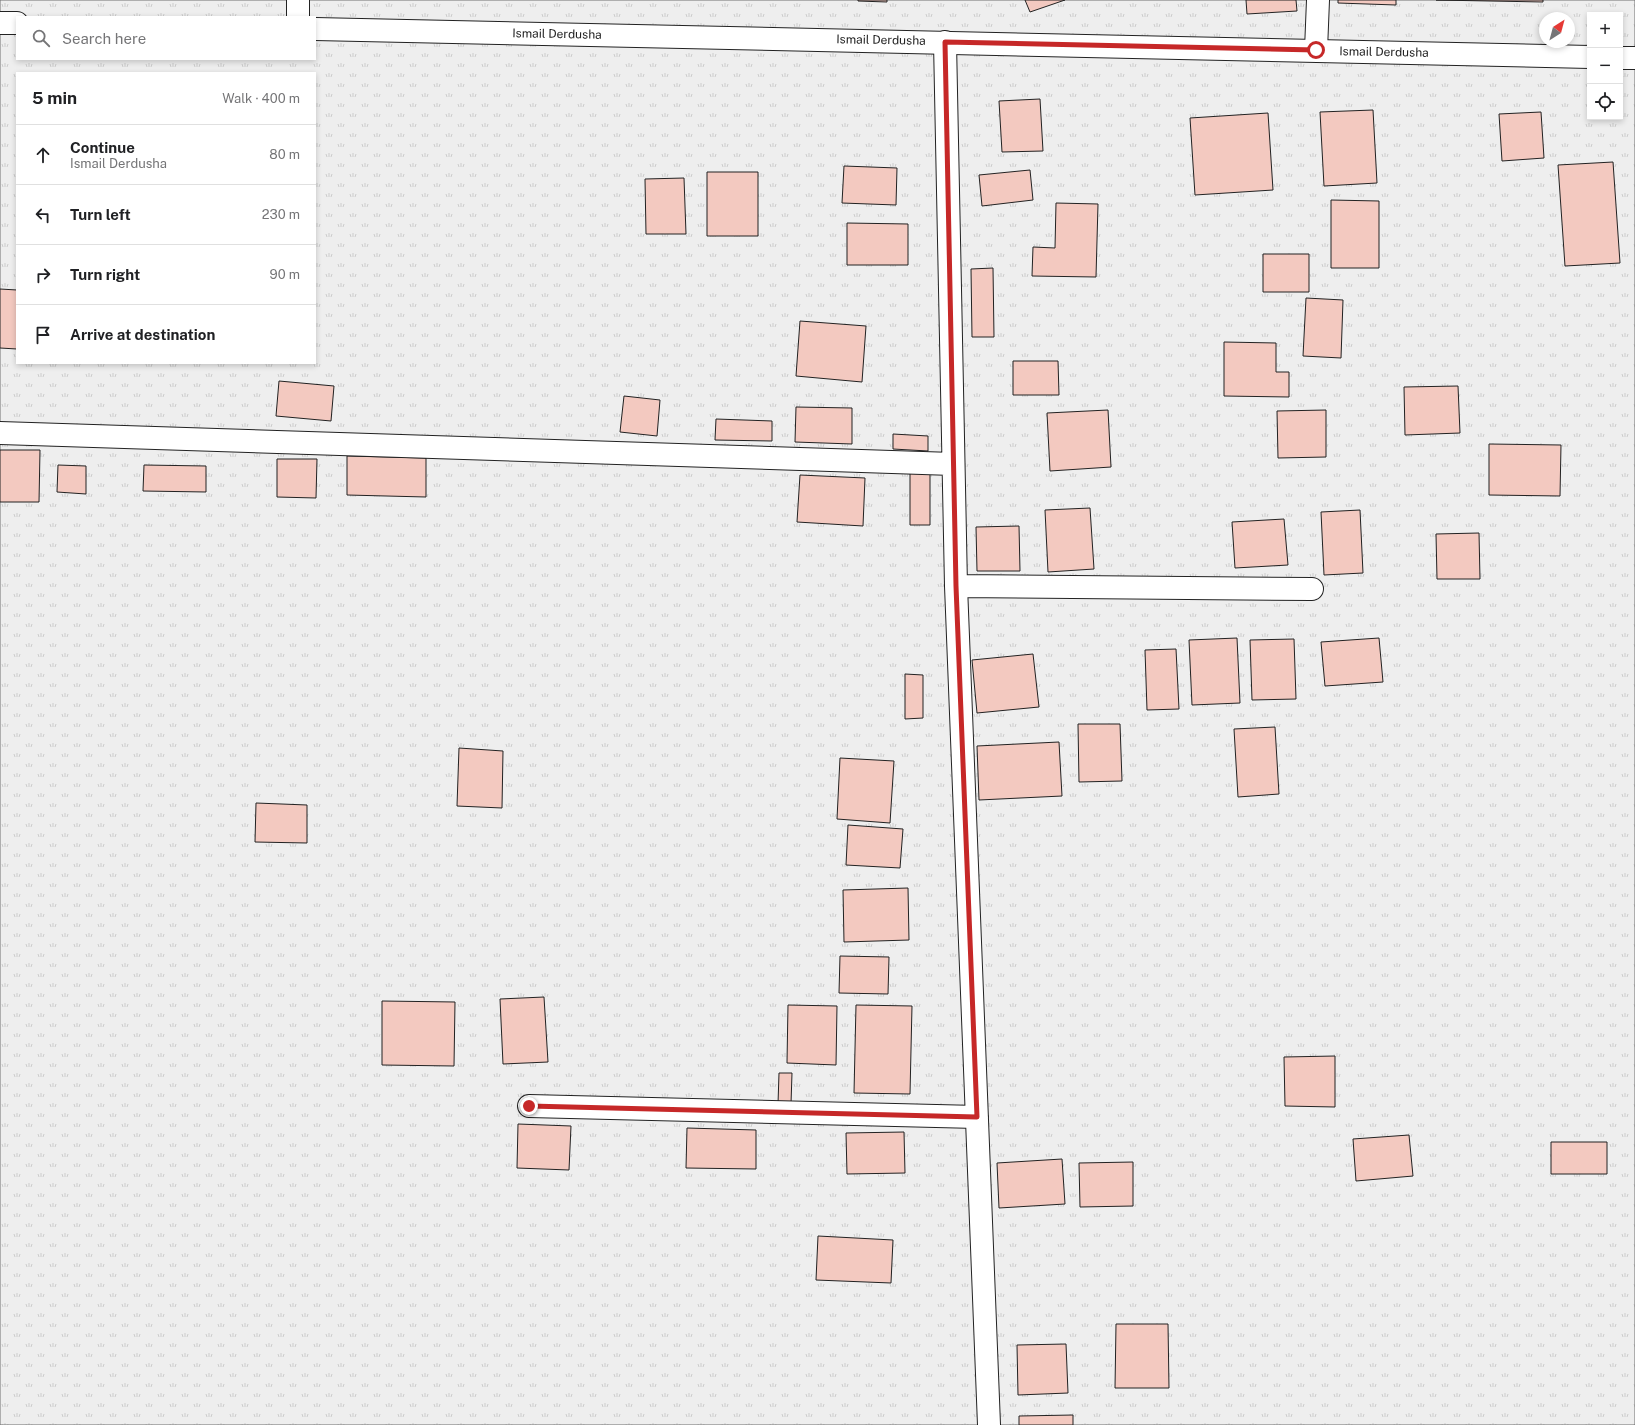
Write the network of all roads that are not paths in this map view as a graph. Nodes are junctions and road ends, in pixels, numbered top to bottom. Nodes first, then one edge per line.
1 (298, 0) edge
2 (1318, 0) edge
3 (298, 16) edge
4 (0, 23) edge
5 (16, 23) edge
6 (316, 29) edge
7 (945, 42) junction
8 (1316, 50) junction
9 (1587, 57) edge
10 (1623, 58) edge
11 (1635, 58) edge
12 (0, 433) edge
13 (954, 464) junction
14 (956, 586) junction
15 (1312, 589) dead end
16 (529, 1106) dead end
17 (977, 1117) junction
18 (989, 1425) edge

1 - 3 street
2 - 8 street
4 - 5 street
6 - 7 street, Ismail Derdusha
7 - 8 street, Ismail Derdusha
7 - 13 street
8 - 9 street, Ismail Derdusha
10 - 11 street
12 - 13 street
13 - 14 street
14 - 15 street
14 - 17 street
16 - 17 street
17 - 18 street

